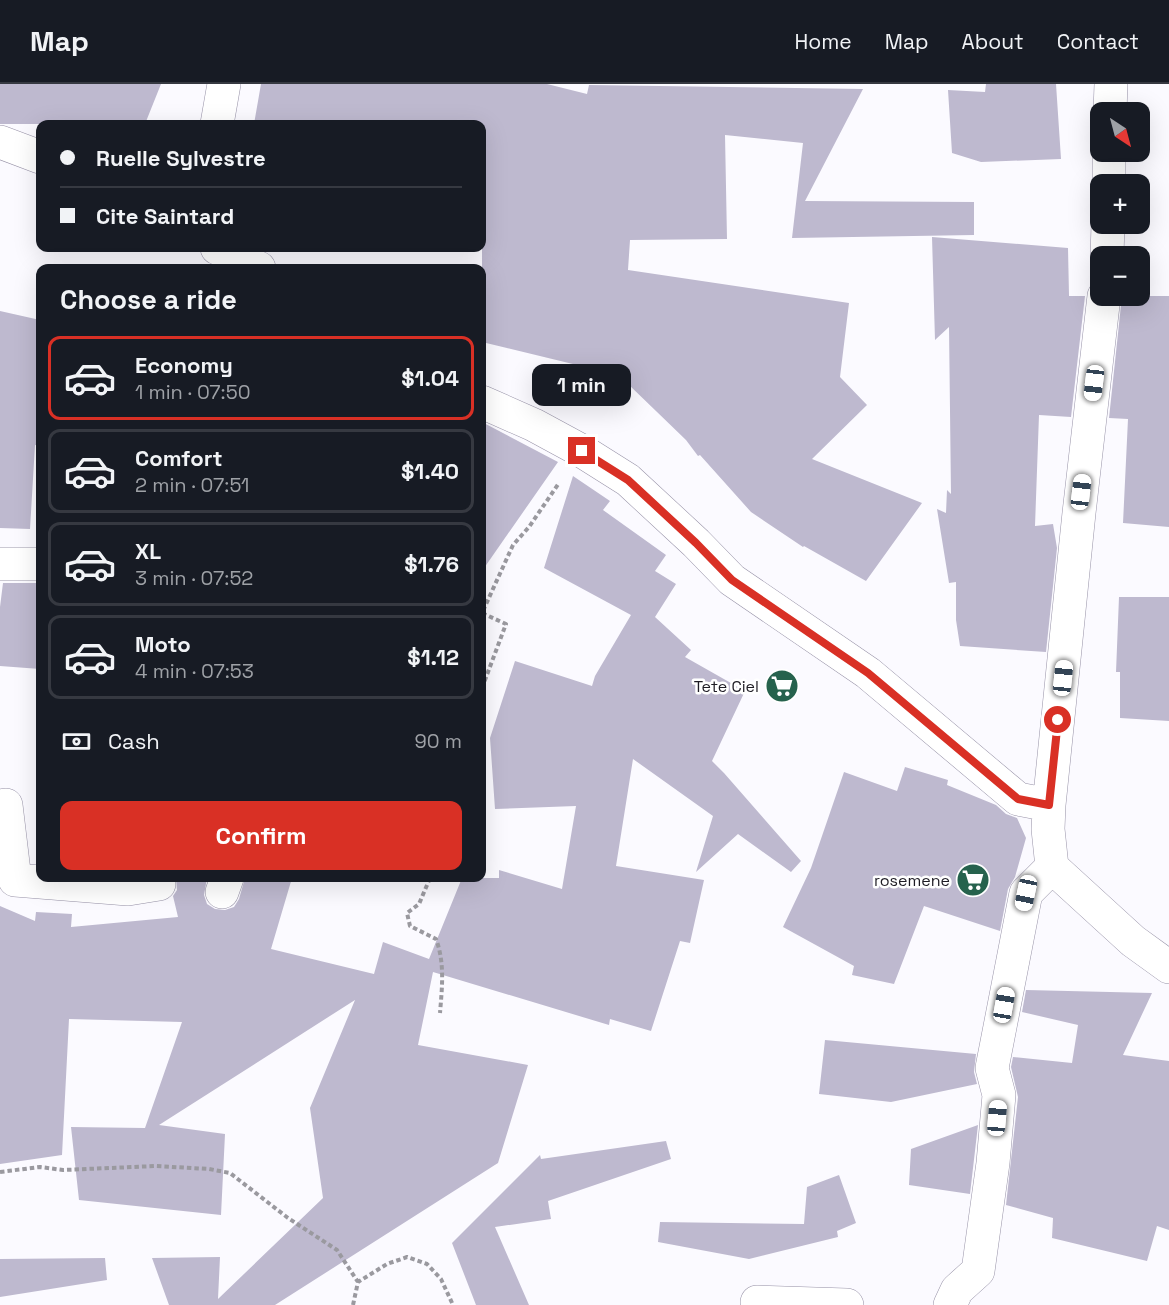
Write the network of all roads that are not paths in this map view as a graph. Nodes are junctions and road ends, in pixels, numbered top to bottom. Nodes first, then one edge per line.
1 (225, 84) edge
2 (1111, 84) edge
3 (1110, 102) edge
4 (218, 120) edge
5 (0, 142) edge
6 (36, 156) edge
7 (226, 252) edge
8 (251, 264) edge
9 (1103, 306) edge
10 (486, 404) edge
11 (0, 564) edge
12 (36, 564) edge
13 (1049, 805) junction
14 (0, 806) edge
15 (1052, 867) junction
16 (36, 882) edge
17 (40, 882) edge
18 (159, 884) dead end
19 (1169, 967) edge
20 (757, 1302) dead end
21 (847, 1305) edge
22 (950, 1305) edge

1 - 4 street
2 - 3 street
5 - 6 street
7 - 8 street
9 - 13 street
10 - 13 street
11 - 12 street
13 - 15 street
14 - 16 street
15 - 19 street
15 - 22 street
17 - 18 street
20 - 21 street

